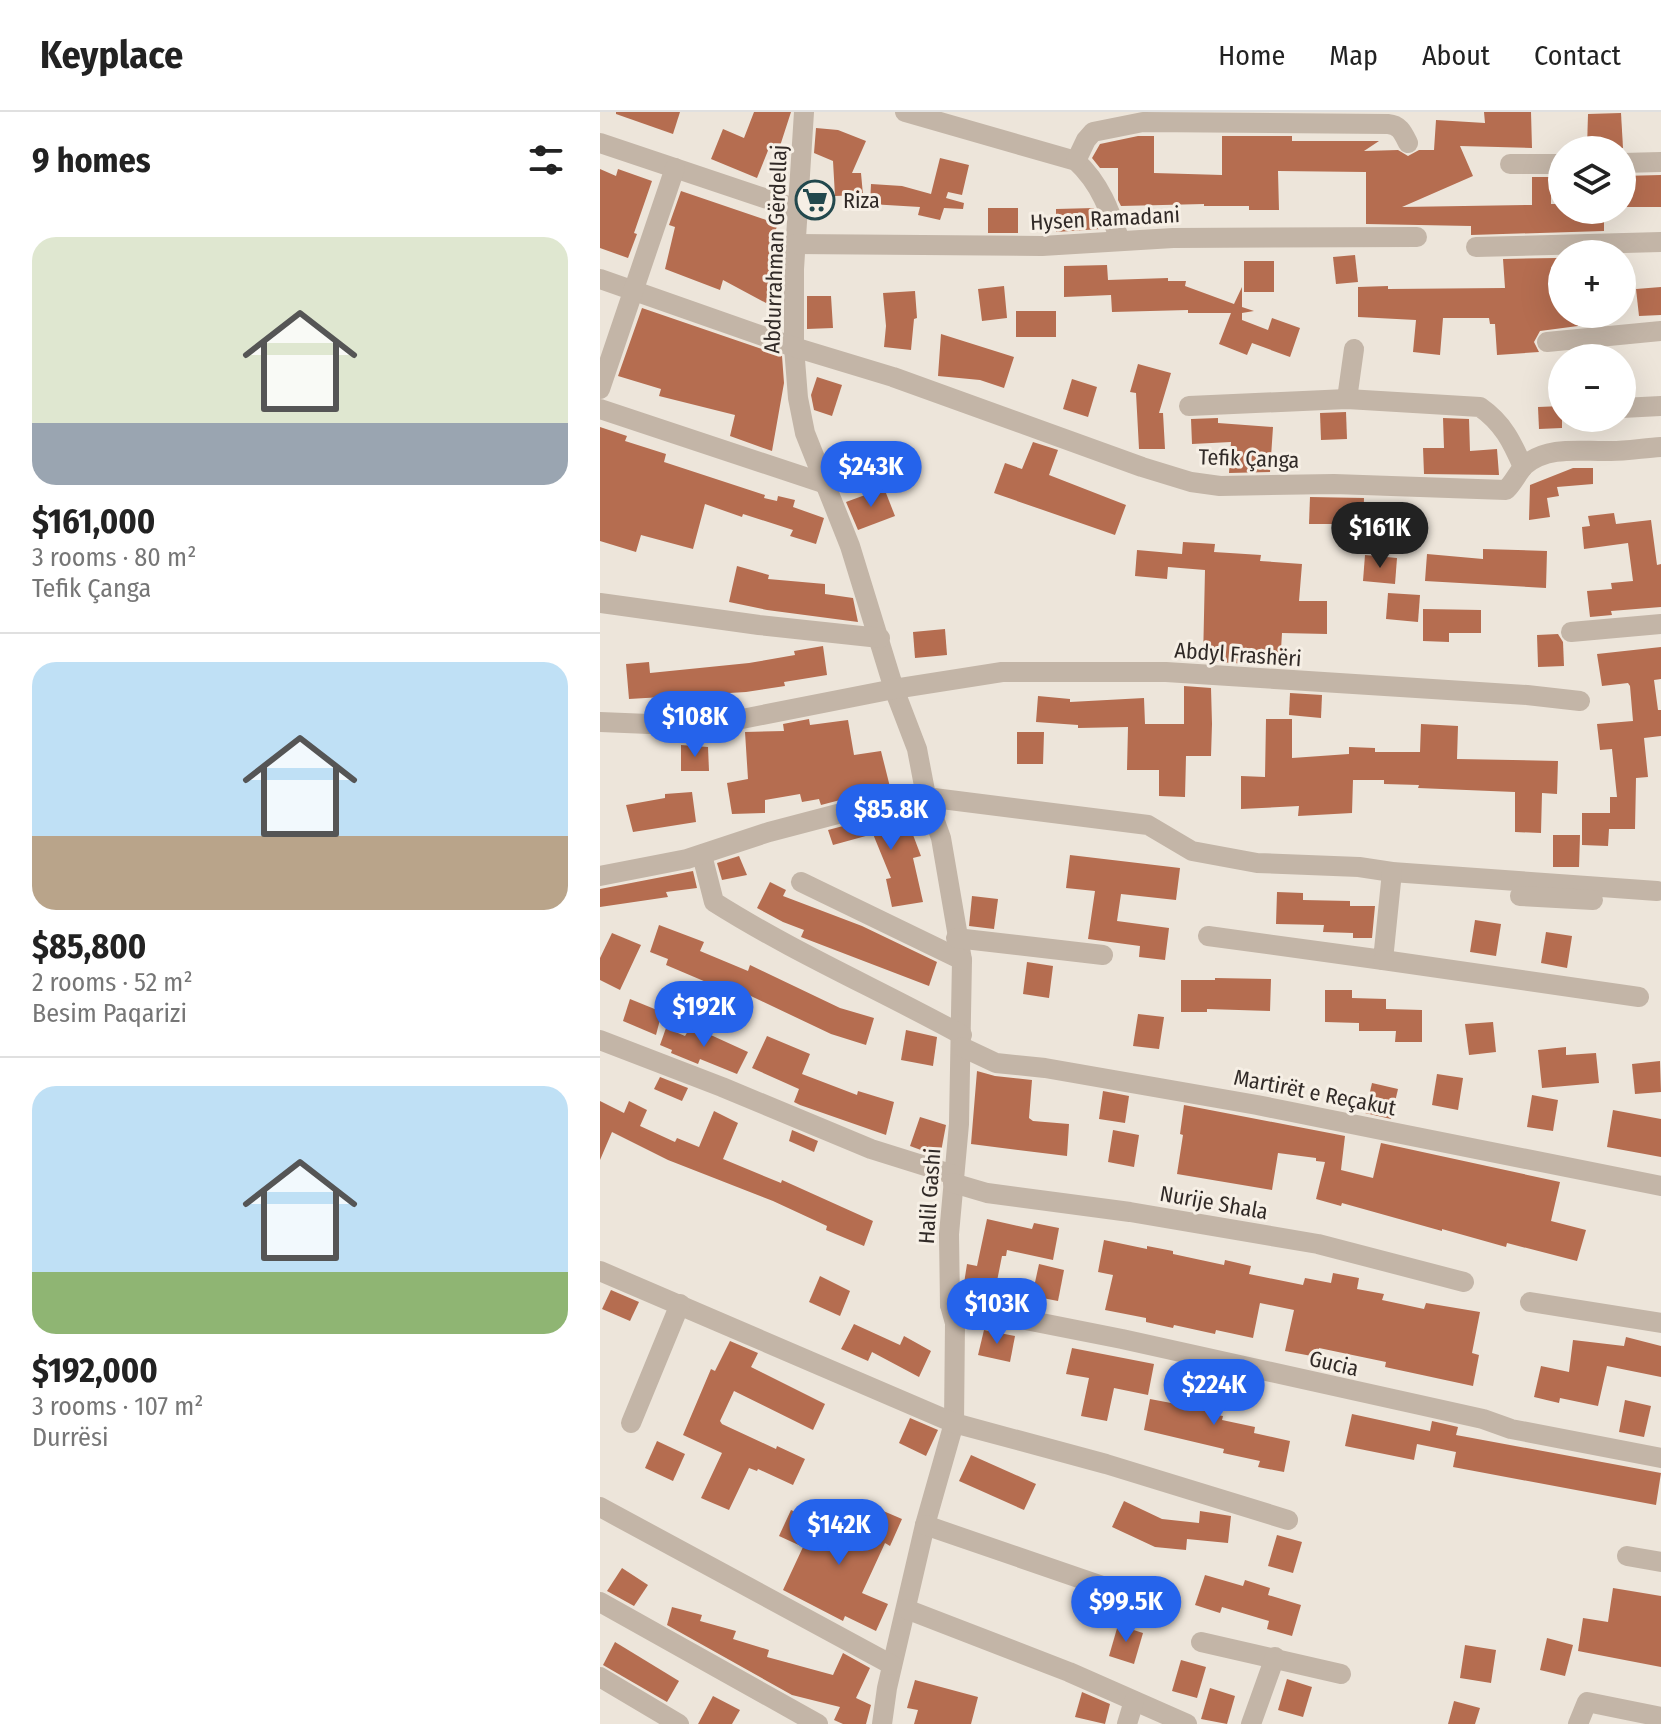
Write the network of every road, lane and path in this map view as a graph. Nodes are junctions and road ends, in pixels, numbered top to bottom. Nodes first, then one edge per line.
1 (804, 112) edge
2 (905, 112) edge
3 (600, 143) edge
4 (1408, 143) dead end
5 (1076, 161) junction
6 (1661, 162) edge
7 (1636, 163) edge
8 (1510, 164) dead end
9 (1548, 164) edge
10 (675, 168) junction
11 (797, 209) junction
12 (1417, 237) dead end
13 (1120, 241) junction
14 (1661, 242) edge
15 (795, 244) junction
16 (1476, 247) dead end
17 (600, 279) edge
18 (634, 291) junction
19 (1661, 331) edge
20 (1547, 342) dead end
21 (794, 347) junction
22 (1354, 349) dead end
23 (600, 389) edge
24 (1347, 399) junction
25 (1189, 406) dead end
26 (1661, 406) edge
27 (1636, 407) edge
28 (600, 409) edge
29 (1661, 447) edge
30 (1523, 467) junction
31 (826, 484) junction
32 (600, 603) edge
33 (1661, 624) edge
34 (1571, 632) dead end
35 (880, 638) junction
36 (894, 689) junction
37 (1580, 701) dead end
38 (600, 722) edge
39 (926, 796) junction
40 (702, 855) junction
41 (1392, 872) junction
42 (600, 876) edge
43 (801, 882) dead end
44 (1520, 896) dead end
45 (1659, 898) edge
46 (1208, 936) dead end
47 (956, 938) junction
48 (1103, 955) dead end
49 (962, 960) junction
50 (1383, 960) junction
51 (1639, 997) dead end
52 (600, 1040) edge
53 (962, 1041) junction
54 (953, 1179) junction
55 (1661, 1186) edge
56 (600, 1271) edge
57 (1464, 1282) dead end
58 (1530, 1302) dead end
59 (680, 1304) junction
60 (950, 1305) junction
61 (1661, 1323) edge
62 (631, 1423) dead end
63 (954, 1423) junction
64 (1661, 1458) edge
65 (600, 1507) edge
66 (1288, 1520) dead end
67 (925, 1525) junction
68 (1627, 1556) dead end
69 (1661, 1562) edge
70 (600, 1602) edge
71 (906, 1609) junction
72 (1169, 1609) dead end
73 (1201, 1642) dead end
74 (1275, 1657) junction
75 (892, 1665) junction
76 (1341, 1674) dead end
77 (600, 1677) edge
78 (1134, 1701) junction
79 (1661, 1717) edge
80 (679, 1724) edge
81 (818, 1724) edge
82 (882, 1724) edge
83 (1127, 1724) edge
84 (1187, 1724) edge
85 (1251, 1724) edge
86 (1578, 1724) edge

1 - 11 street, Abdurrahman Gërdellaj
2 - 5 street
3 - 10 street
4 - 5 street
5 - 13 street
6 - 7 street
8 - 9 street
10 - 11 street
10 - 18 street
11 - 15 street, Abdurrahman Gërdellaj
12 - 13 street, Hysen Ramadani
13 - 15 street, Hysen Ramadani
14 - 16 street
15 - 21 street, Abdurrahman Gërdellaj
17 - 18 street
18 - 21 street
18 - 23 street
19 - 20 street
21 - 30 street, Tefik Çanga
21 - 31 street, Abdurrahman Gërdellaj
22 - 24 street
24 - 25 street
24 - 30 street
26 - 27 street
28 - 31 street
29 - 30 street, Tefik Çanga
31 - 35 street, Abdurrahman Gërdellaj
32 - 35 street
33 - 34 street
35 - 36 street, Abdurrahman Gërdellaj
36 - 37 street, Abdyl Frashëri
36 - 38 street, Abdyl Frashëri
36 - 39 street, Abdurrahman Gërdellaj
39 - 40 street
39 - 41 street
39 - 47 street, Abdurrahman Gërdellaj
40 - 42 street
40 - 53 street, Martirët e Reçakut
41 - 45 street
41 - 50 street
43 - 49 street
44 - 45 street
46 - 50 street
47 - 48 street
47 - 49 street, Abdurrahman Gërdellaj
49 - 53 street, Abdurrahman Gërdellaj
50 - 51 street
52 - 54 street, Nurije Shala
53 - 54 street, Halil Gashi
53 - 55 street, Martirët e Reçakut
54 - 57 street, Nurije Shala
54 - 60 street, Halil Gashi
56 - 59 street
58 - 61 street
59 - 62 street
59 - 63 street
60 - 63 street, Halil Gashi
60 - 64 street, Gucia
63 - 66 street
63 - 67 street, Halil Gashi
65 - 75 street
67 - 71 street, Halil Gashi
67 - 72 street
68 - 69 street
70 - 81 street
71 - 75 street, Halil Gashi
71 - 78 street
73 - 74 street
74 - 76 street
74 - 85 street
75 - 82 street, Halil Gashi
77 - 80 street
78 - 83 street
78 - 84 street
79 - 86 street

